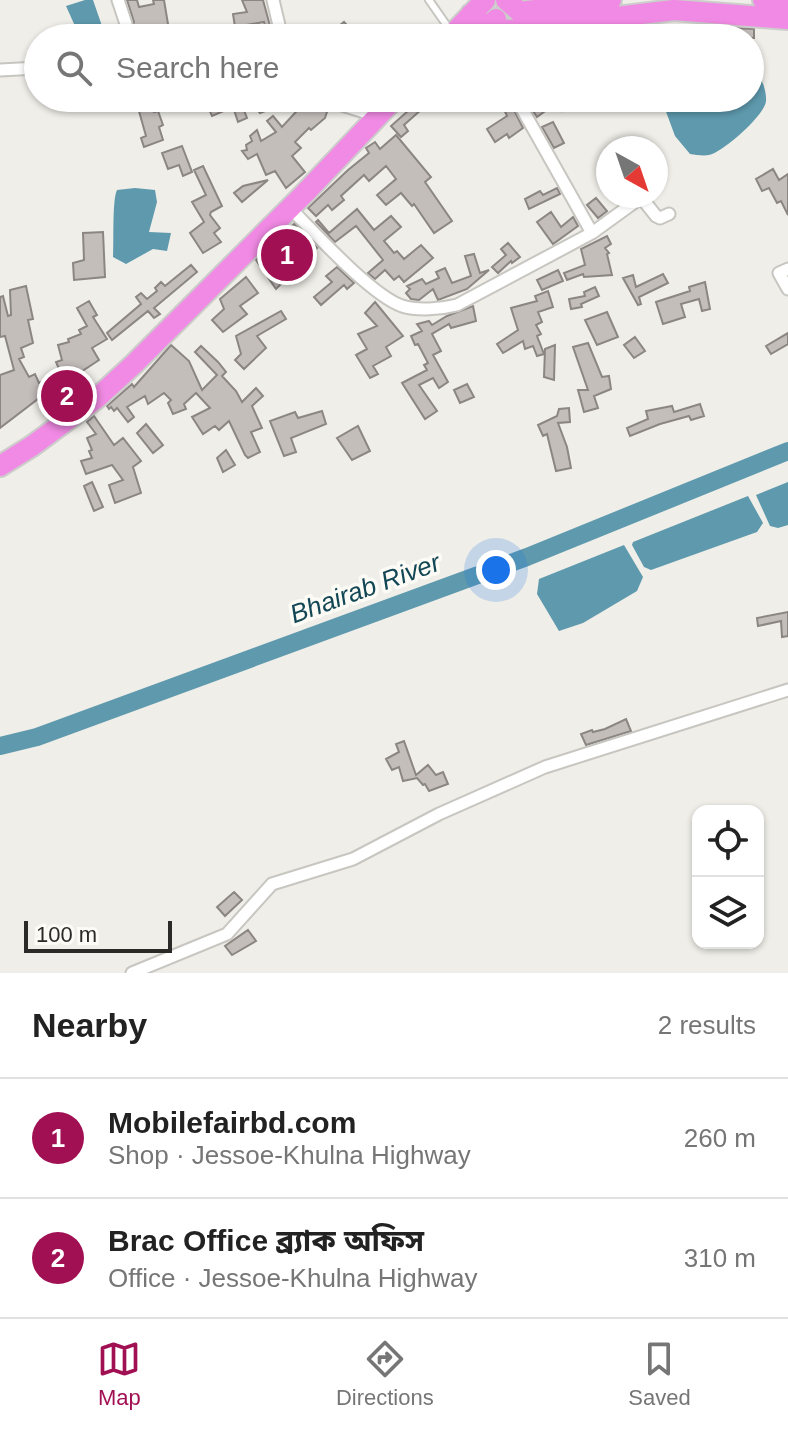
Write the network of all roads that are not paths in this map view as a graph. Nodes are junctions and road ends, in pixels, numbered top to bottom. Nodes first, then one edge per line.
1 (118, 0) edge
2 (273, 0) edge
3 (429, 0) edge
4 (611, 0) edge
5 (763, 0) edge
6 (509, 1) edge
7 (788, 3) edge
8 (788, 19) edge
9 (126, 24) dead end
10 (279, 24) edge
11 (466, 24) edge
12 (477, 24) edge
13 (586, 24) edge
14 (24, 69) edge
15 (0, 70) edge
16 (364, 112) edge
17 (381, 112) edge
18 (524, 112) edge
19 (377, 116) junction
20 (290, 208) junction
21 (627, 208) edge
22 (650, 208) edge
23 (669, 214) dead end
24 (592, 233) junction
25 (788, 269) edge
26 (788, 289) edge
27 (0, 466) edge
28 (788, 690) edge
29 (132, 973) edge

1 - 9 street
2 - 10 street
3 - 11 lane
4 - 6 highway
5 - 7 highway
6 - 12 highway
8 - 13 highway
14 - 15 street
16 - 19 street
17 - 19 highway
18 - 24 street
19 - 20 highway
20 - 24 street
20 - 27 highway
21 - 24 street
22 - 23 street
25 - 26 street
28 - 29 street

